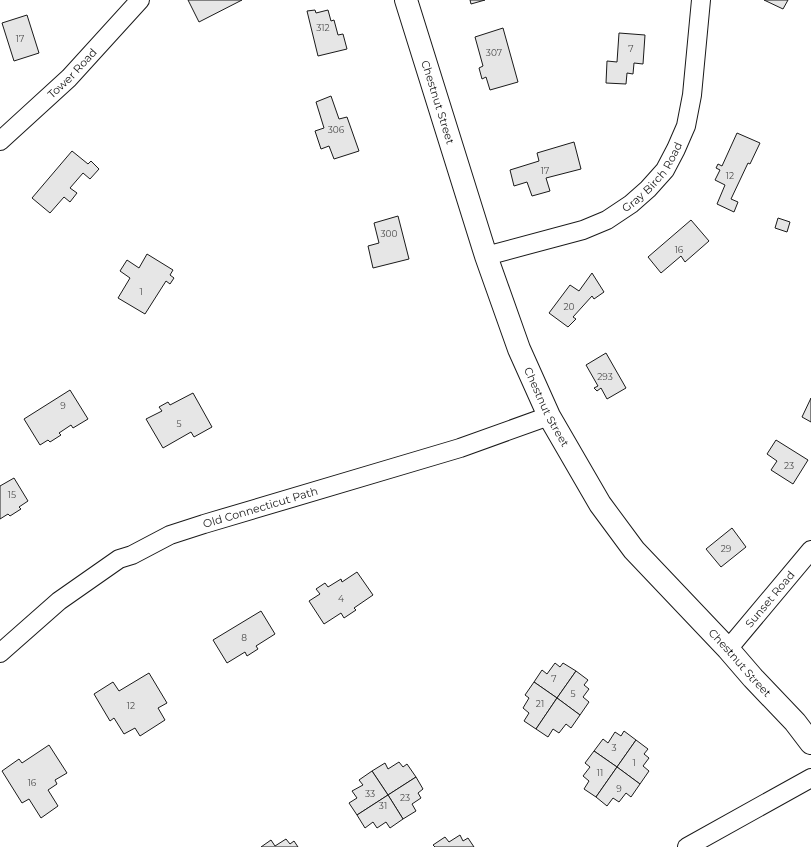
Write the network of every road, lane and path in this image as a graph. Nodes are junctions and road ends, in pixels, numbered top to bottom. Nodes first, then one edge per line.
1 (140, 0) edge
2 (406, 0) edge
3 (701, 0) edge
4 (0, 142) edge
5 (486, 256) junction
6 (549, 416) junction
7 (811, 550) edge
8 (728, 648) junction
9 (0, 653) edge
10 (811, 743) edge
11 (811, 778) edge
12 (687, 847) edge

1 - 4 street, Tower Road
2 - 5 main road, Chestnut Street
3 - 5 street, Gray Birch Road
5 - 6 main road, Chestnut Street
6 - 8 main road, Chestnut Street
6 - 9 street, Old Connecticut Path
7 - 8 street, Sunset Road
8 - 10 main road, Chestnut Street
11 - 12 street

